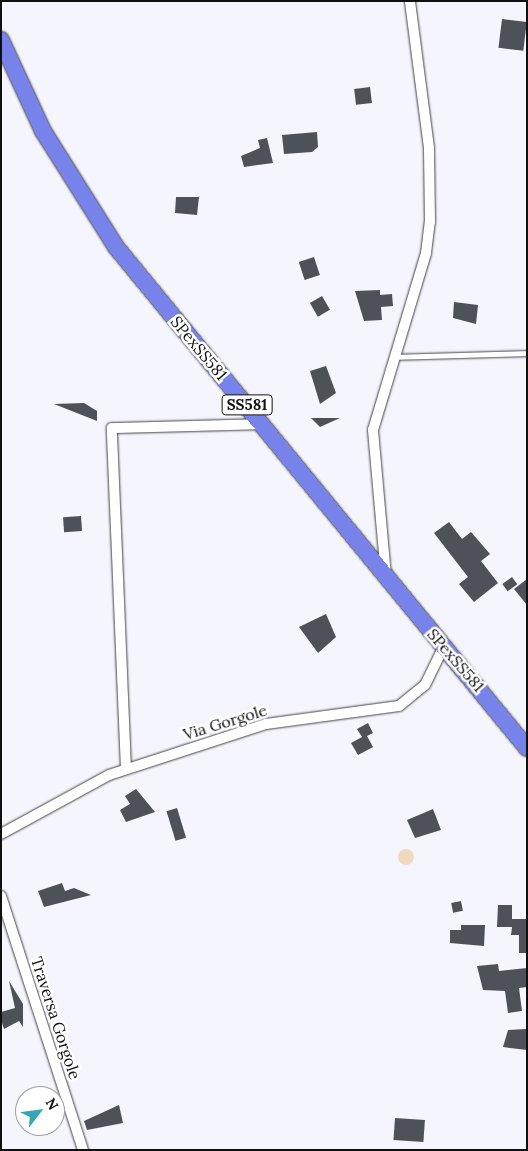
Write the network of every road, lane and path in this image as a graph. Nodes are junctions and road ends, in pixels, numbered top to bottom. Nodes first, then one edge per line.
1 (410, 1) edge
2 (1, 40) edge
3 (527, 353) edge
4 (393, 357) junction
5 (262, 424) junction
6 (387, 579) junction
7 (444, 646) junction
8 (527, 748) edge
9 (126, 769) junction
10 (1, 834) edge
11 (1, 896) edge
12 (83, 1150) edge

1 - 4 street
2 - 5 main road, SPexSS581 / SS581
3 - 4 lane
4 - 6 street
5 - 6 main road, SPexSS581 / SS581
5 - 9 street
6 - 7 main road, SPexSS581 / SS581
7 - 8 main road, SPexSS581 / SS581
7 - 9 street, Via Gorgole
9 - 10 street, Via Gorgole
11 - 12 street, Traversa Gorgole

